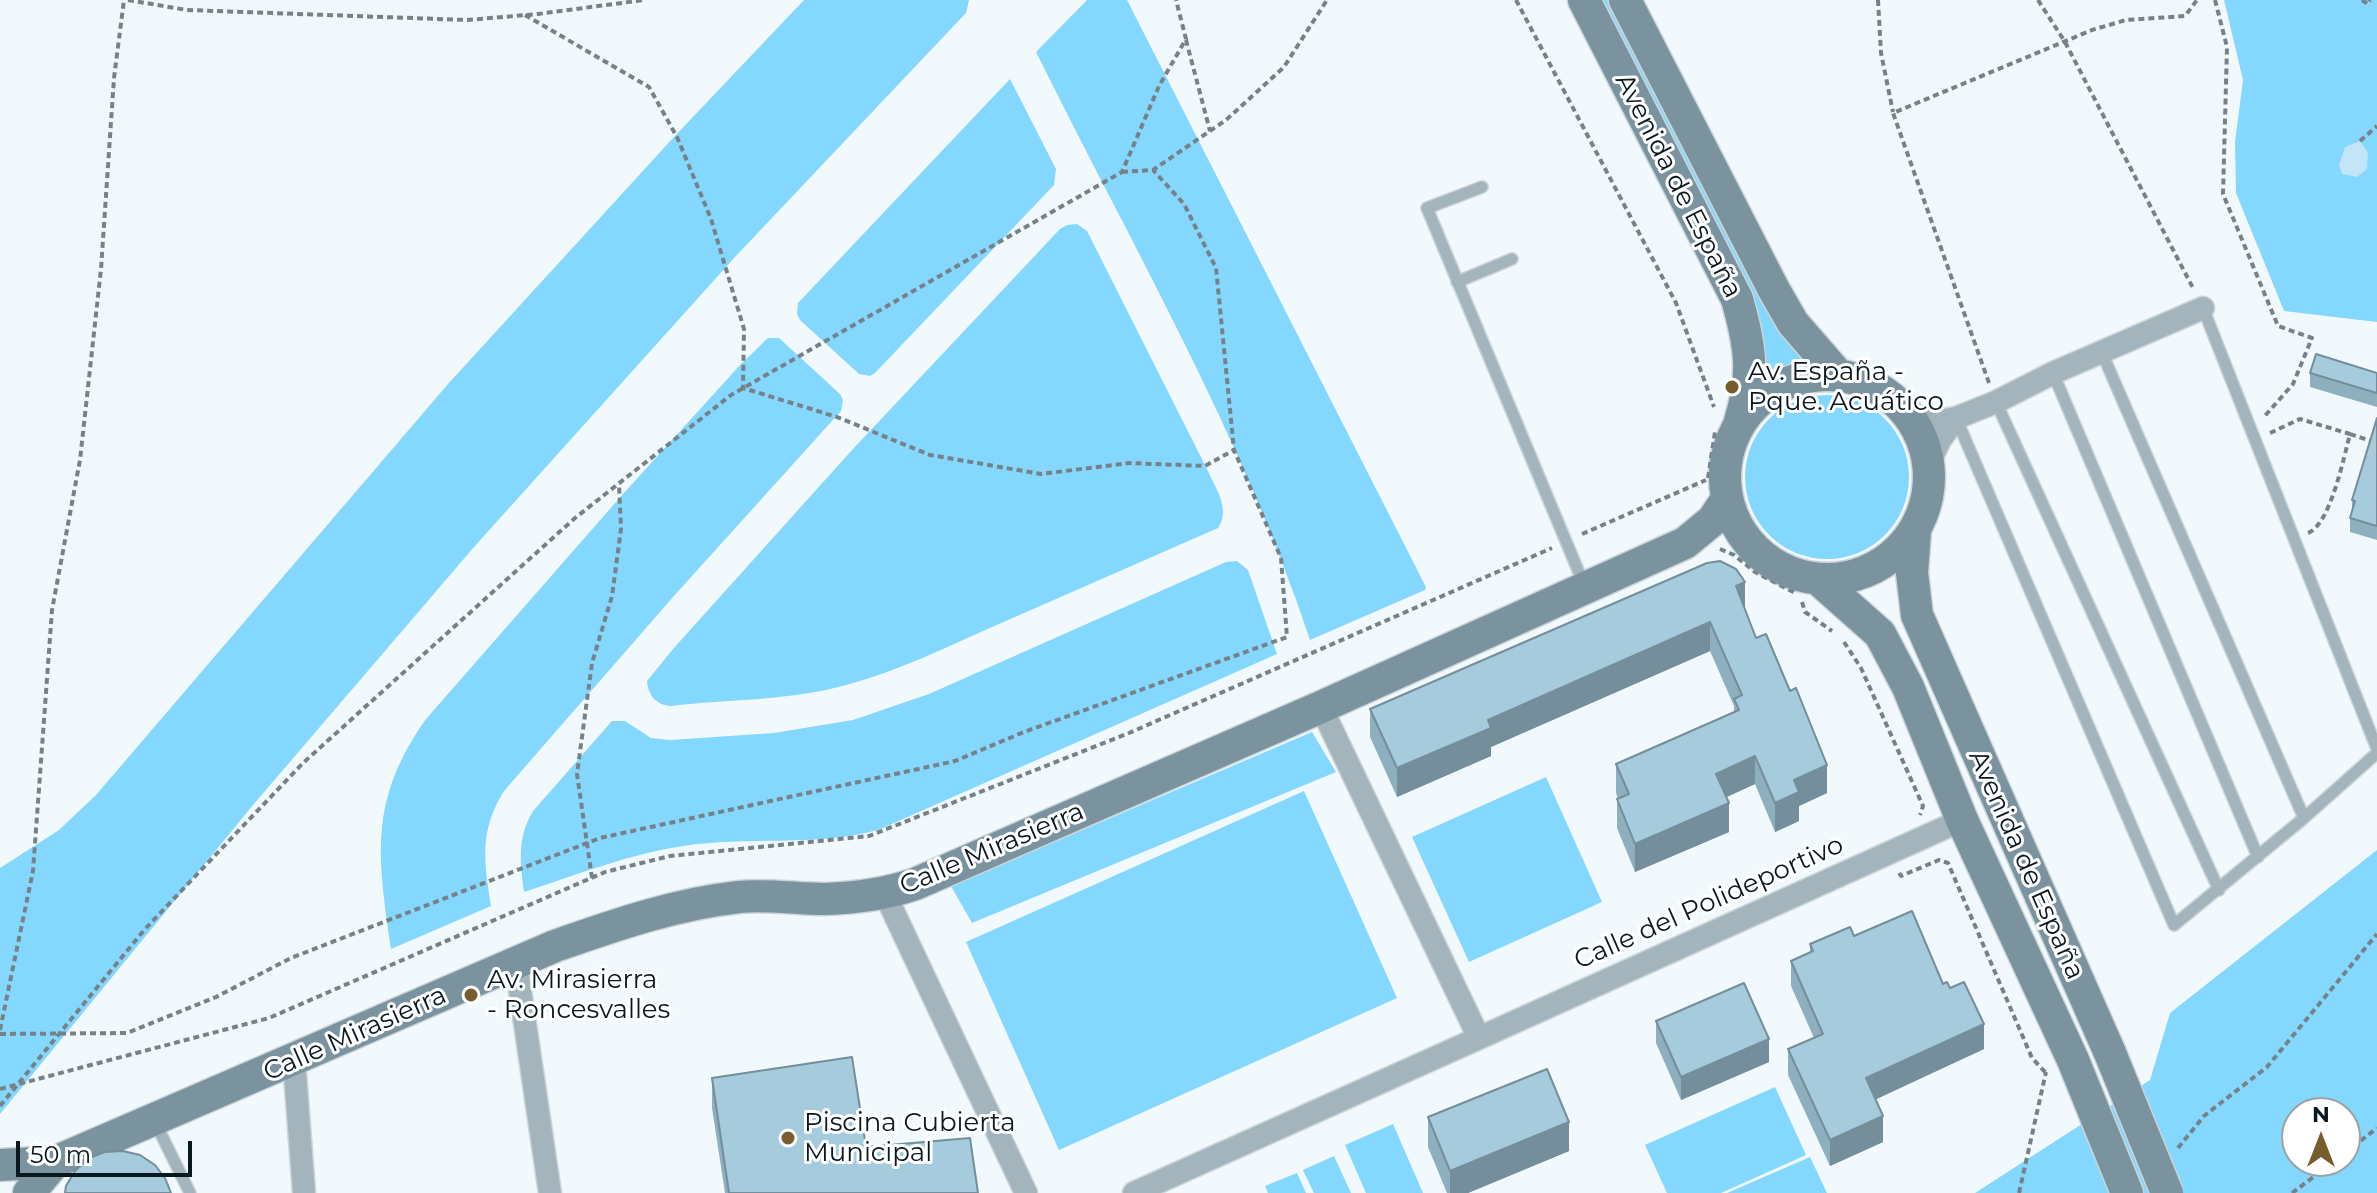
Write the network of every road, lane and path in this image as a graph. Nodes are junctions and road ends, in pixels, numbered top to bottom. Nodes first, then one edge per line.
1 (126, 0) edge
2 (644, 0) edge
3 (1176, 0) edge
4 (1327, 0) edge
5 (1516, 0) edge
6 (1584, 0) edge
7 (1625, 0) edge
8 (1878, 0) edge
9 (2038, 0) edge
10 (2197, 0) edge
11 (2215, 0) edge
12 (2362, 0) edge
13 (2370, 0) edge
14 (525, 15) junction
15 (1186, 39) junction
16 (2065, 42) junction
17 (1893, 113) junction
18 (2377, 126) edge
19 (1210, 131) junction
20 (2360, 141) dead end
21 (1153, 170) junction
22 (1122, 172) junction
23 (1482, 187) dead end
24 (1512, 259) dead end
25 (1457, 282) junction
26 (2203, 308) junction
27 (2102, 353) junction
28 (2053, 373) junction
29 (1839, 376) junction
30 (743, 388) junction
31 (1996, 402) junction
32 (1908, 414) junction
33 (1956, 418) junction
34 (1723, 421) junction
35 (2350, 434) junction
36 (2255, 435) junction
37 (2377, 443) edge
38 (1234, 450) junction
39 (1929, 463) junction
40 (619, 484) junction
41 (1714, 490) junction
42 (1915, 531) junction
43 (2295, 537) junction
44 (1566, 542) junction
45 (1685, 543) junction
46 (1734, 546) junction
47 (1818, 579) junction
48 (1585, 588) junction
49 (1321, 707) junction
50 (2377, 751) edge
51 (1919, 817) dead end
52 (2304, 818) junction
53 (1962, 820) junction
54 (587, 843) junction
55 (1890, 853) junction
56 (2258, 857) junction
57 (592, 878) junction
58 (2219, 890) junction
59 (885, 894) junction
60 (2377, 934) edge
61 (516, 963) junction
62 (0, 1032) edge
63 (60, 1033) junction
64 (1479, 1038) junction
65 (294, 1060) junction
66 (2058, 1070) junction
67 (18, 1084) junction
68 (0, 1089) edge
69 (0, 1106) edge
70 (154, 1121) junction
71 (2377, 1128) edge
72 (2361, 1140) edge
73 (2177, 1149) dead end
74 (55, 1162) junction
75 (0, 1165) edge
76 (2314, 1177) edge
77 (0, 1179) edge
78 (10, 1193) edge
79 (29, 1193) edge
80 (190, 1193) edge
81 (304, 1193) edge
82 (550, 1193) edge
83 (1026, 1193) edge
84 (1134, 1193) edge
85 (2019, 1193) edge
86 (2127, 1193) edge
87 (2167, 1193) edge
88 (2292, 1193) edge

1 - 14 path
1 - 62 path
2 - 14 path
3 - 15 path
4 - 19 path
5 - 34 path
6 - 34 main road, Avenida de España
7 - 29 main road, Avenida de España
8 - 17 path
9 - 16 path
10 - 16 path
11 - 36 path
12 - 13 path
14 - 30 path
15 - 19 path
15 - 22 path
16 - 17 path
16 - 26 path
17 - 31 path
18 - 20 path
19 - 21 path
21 - 22 path
21 - 38 path
22 - 30 path
23 - 25 lane
24 - 25 lane
25 - 44 lane
26 - 27 street
26 - 36 lane
27 - 28 street
27 - 52 lane
28 - 31 street
28 - 56 lane
29 - 32 main road
29 - 34 main road
30 - 38 path
30 - 40 path
31 - 33 street
31 - 58 lane
32 - 33 street
32 - 39 main road
33 - 39 street
33 - 58 lane
34 - 41 path
34 - 41 main road
35 - 36 path
35 - 37 path
35 - 43 path
36 - 43 lane
38 - 54 path
39 - 42 main road
40 - 54 path
40 - 63 path
41 - 44 path
41 - 45 main road, Calle Mirasierra
41 - 46 main road
42 - 47 main road
42 - 87 main road, Avenida de España, bridge
43 - 50 lane
44 - 48 lane
44 - 57 path
45 - 46 main road, Calle Mirasierra
45 - 48 main road, Calle Mirasierra
46 - 47 main road
46 - 51 path
47 - 53 main road, Avenida de España
48 - 49 main road, Calle Mirasierra
49 - 59 main road, Calle Mirasierra
49 - 64 street
50 - 52 lane
52 - 56 lane
53 - 55 street, Calle del Polideportivo
53 - 66 main road, Avenida de España
54 - 57 path
54 - 63 path
55 - 64 street, Calle del Polideportivo
55 - 66 path
56 - 58 lane
57 - 67 path
59 - 61 main road, Calle Mirasierra
59 - 83 street
60 - 73 path
61 - 65 main road, Calle Mirasierra
61 - 82 street
62 - 63 path
63 - 67 path
64 - 84 street, Calle del Polideportivo
65 - 70 main road, Calle Mirasierra
65 - 81 street
66 - 85 path
66 - 86 main road, Avenida de España
67 - 68 path
67 - 69 path
70 - 74 main road, Calle Mirasierra
70 - 80 lane
71 - 72 path
74 - 75 main road, Calle Mirasierra
74 - 79 main road, Calle Mirasierra
76 - 88 path
77 - 78 main road

